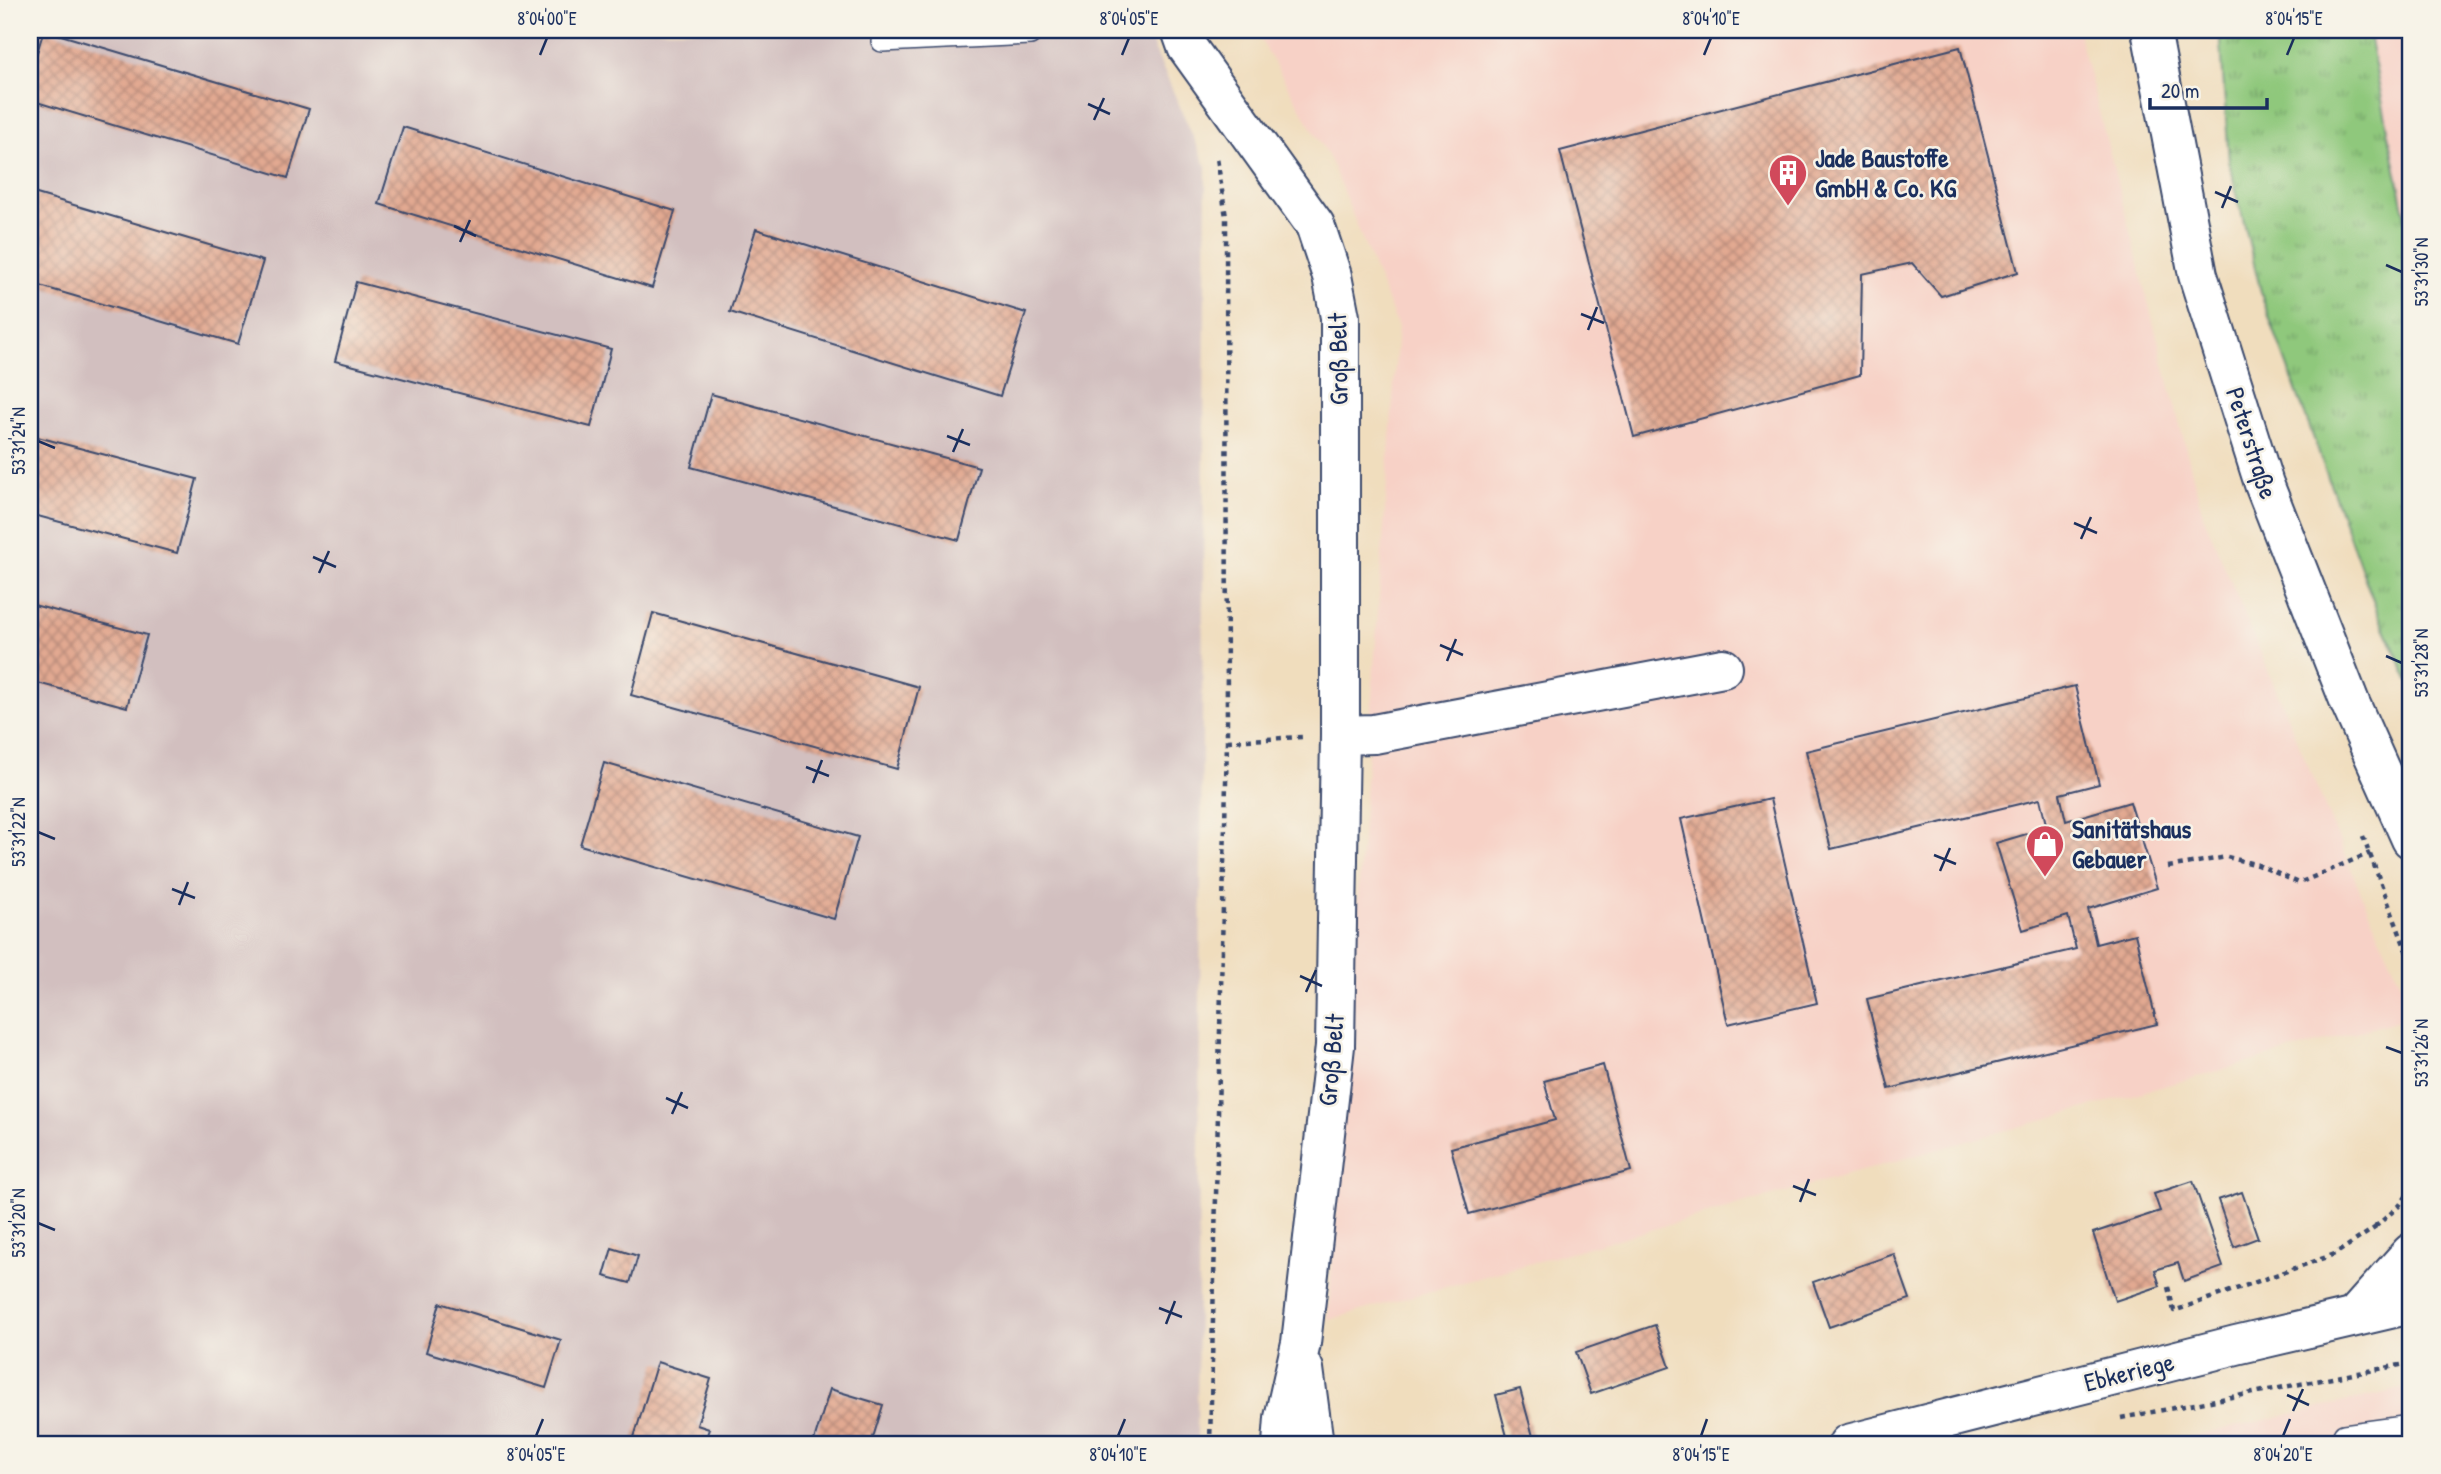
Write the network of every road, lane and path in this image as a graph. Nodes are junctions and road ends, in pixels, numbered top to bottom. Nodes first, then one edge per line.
1 (1033, 30) edge
2 (1181, 30) edge
3 (2151, 30) edge
4 (882, 41) dead end
5 (1217, 154) dead end
6 (1723, 668) dead end
7 (1340, 735) junction
8 (1227, 741) junction
9 (2411, 839) edge
10 (2370, 853) dead end
11 (2168, 867) dead end
12 (2375, 1227) dead end
13 (2411, 1253) edge
14 (2168, 1287) dead end
15 (2411, 1304) edge
16 (2355, 1316) junction
17 (1301, 1343) junction
18 (2411, 1363) edge
19 (2117, 1419) dead end
20 (2411, 1426) edge
21 (2344, 1435) dead end
22 (1210, 1444) edge
23 (1282, 1444) edge
24 (1314, 1444) edge
25 (1847, 1444) edge

1 - 4 lane
2 - 7 street, Groß Belt
3 - 9 street, Peterstraße
5 - 8 path
6 - 7 street
7 - 8 path
7 - 17 street, Groß Belt
8 - 22 path
10 - 11 path
12 - 14 path
13 - 16 street
15 - 16 street, Ebkeriege
16 - 25 street, Ebkeriege
17 - 23 street, Groß Belt
17 - 24 street, Groß Belt
18 - 19 path
20 - 21 lane

